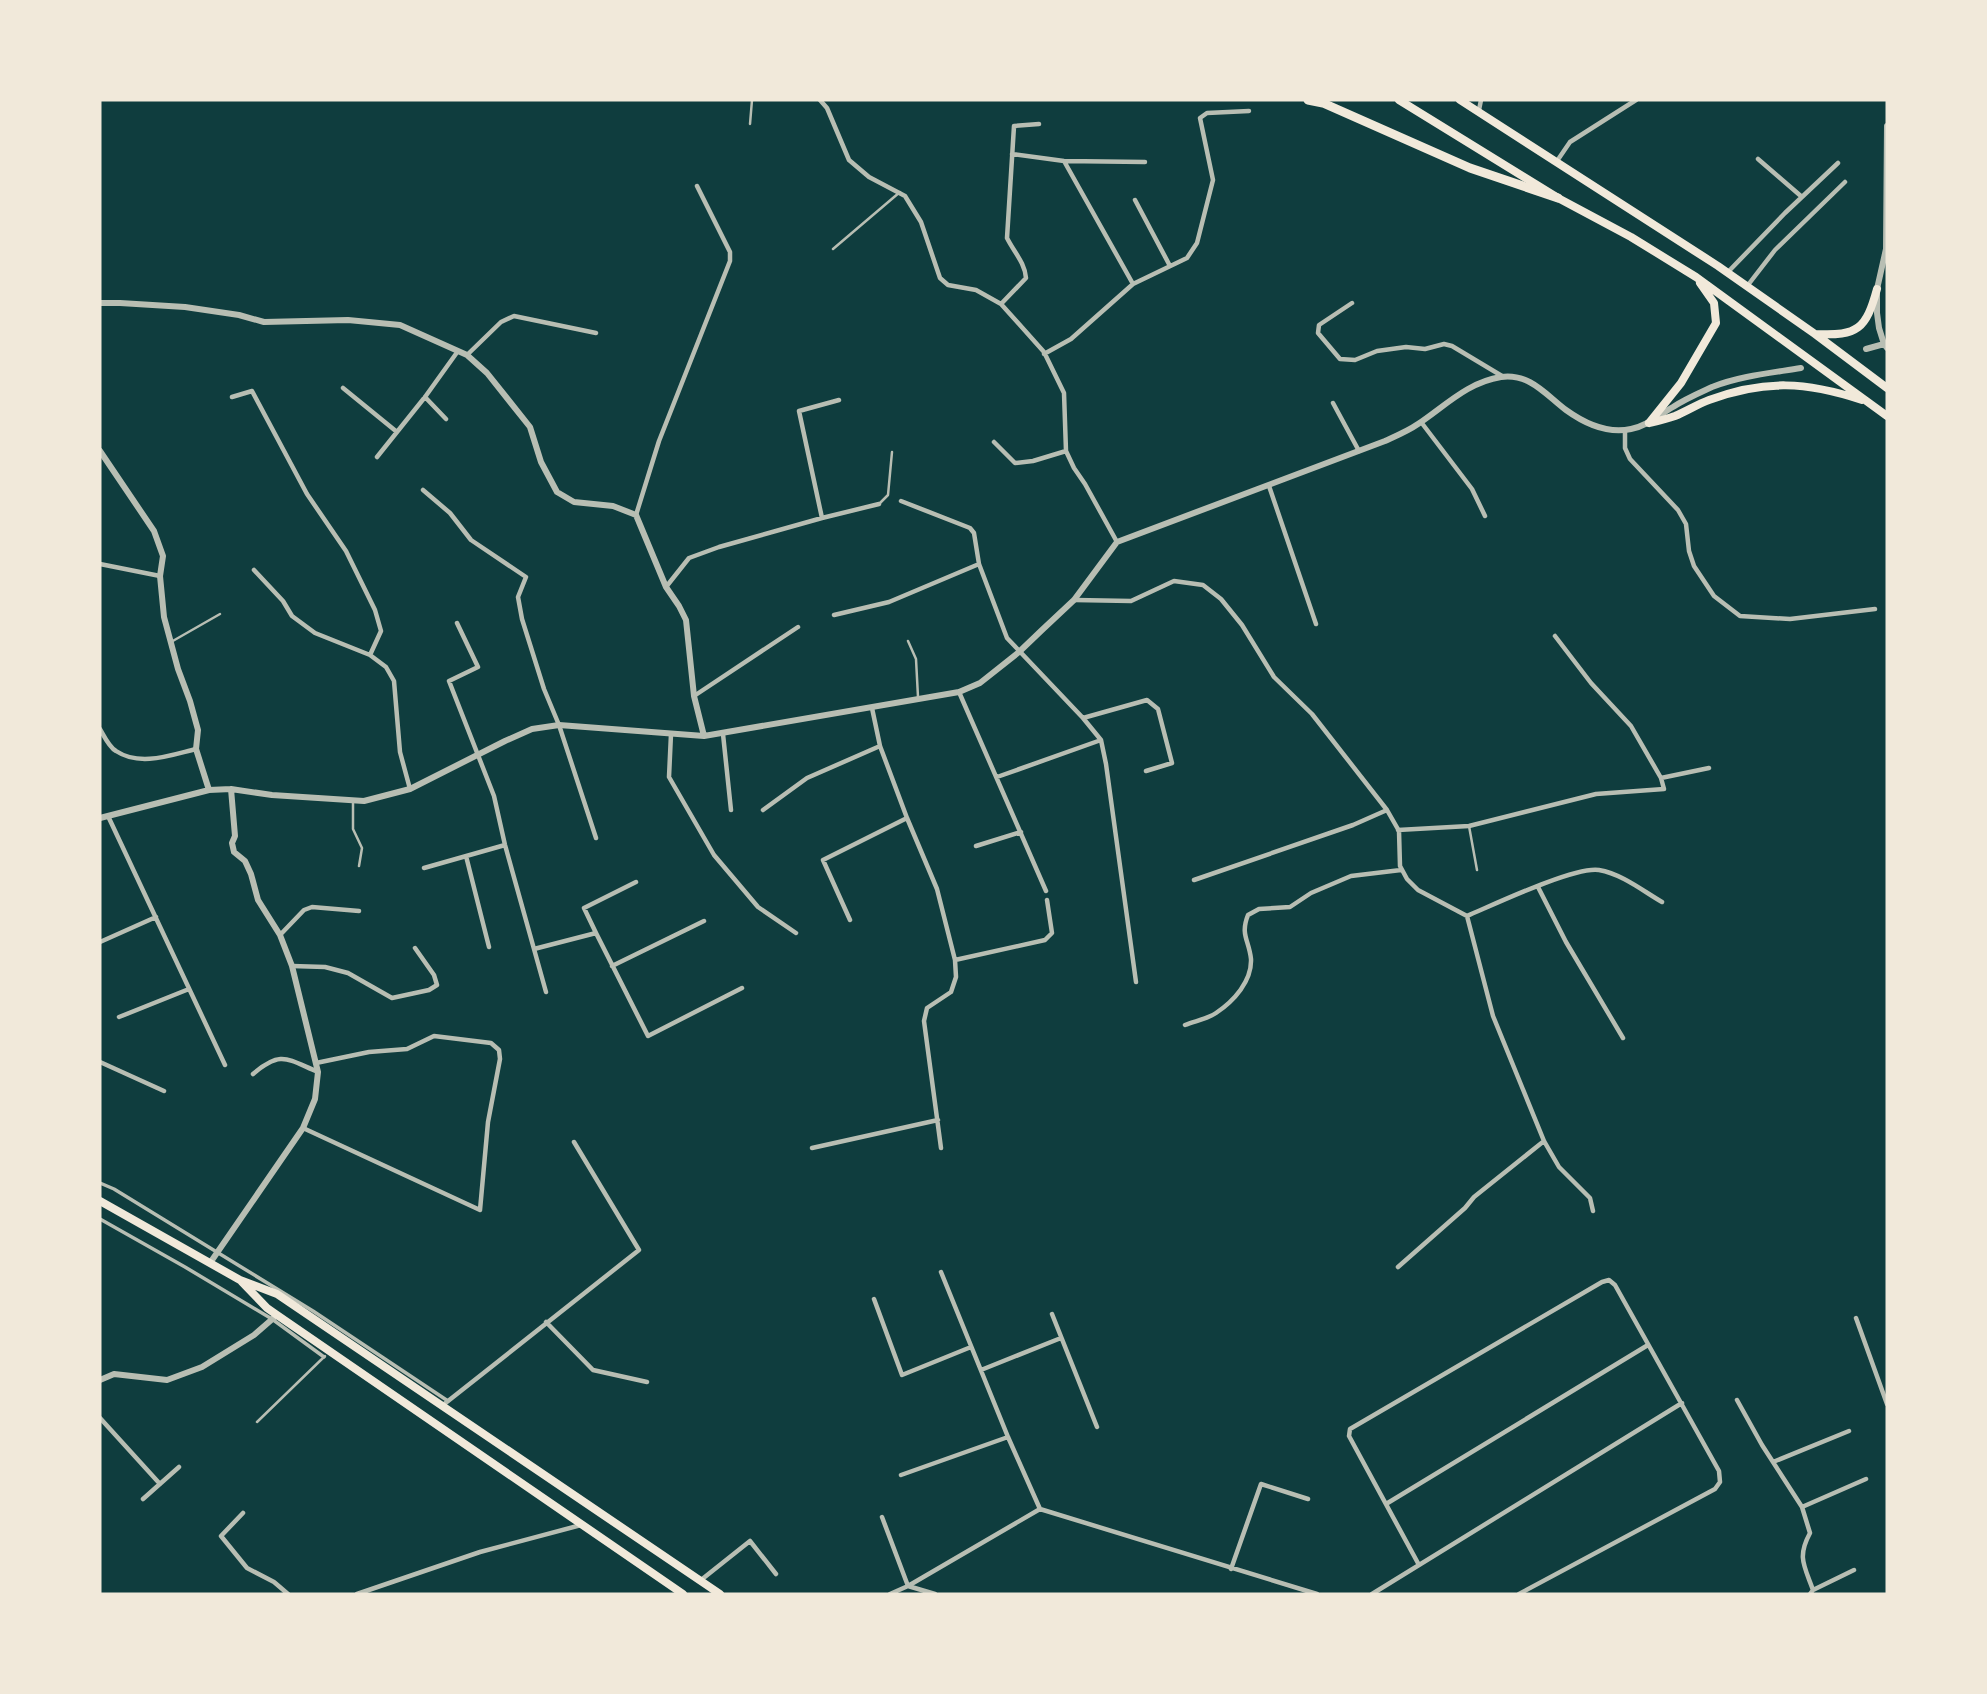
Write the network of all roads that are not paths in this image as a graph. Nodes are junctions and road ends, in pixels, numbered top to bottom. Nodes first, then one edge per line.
1 (752, 100) edge
2 (820, 100) edge
3 (1308, 100) edge
4 (1394, 100) edge
5 (1460, 100) edge
6 (1481, 100) edge
7 (1636, 100) edge
8 (1402, 101) edge
9 (1479, 110) junction
10 (1249, 111) dead end
11 (750, 124) dead end
12 (1039, 124) dead end
13 (1887, 126) edge
14 (1012, 154) junction
15 (1758, 159) dead end
16 (1064, 161) junction
17 (1557, 161) junction
18 (1146, 162) dead end
19 (1838, 163) dead end
20 (1845, 182) dead end
21 (697, 186) dead end
22 (900, 192) junction
23 (1802, 197) junction
24 (1559, 198) junction
25 (1135, 200) dead end
26 (833, 249) dead end
27 (1887, 249) edge
28 (1170, 266) junction
29 (1727, 272) junction
30 (1696, 277) junction
31 (1133, 284) junction
32 (1747, 286) junction
33 (1877, 289) junction
34 (100, 303) edge
35 (1352, 303) dead end
36 (1001, 304) junction
37 (596, 333) dead end
38 (1815, 334) junction
39 (1886, 346) edge
40 (1866, 349) dead end
41 (458, 351) junction
42 (1045, 354) junction
43 (467, 355) junction
44 (1801, 368) dead end
45 (1503, 377) junction
46 (343, 388) dead end
47 (1887, 388) edge
48 (232, 397) dead end
49 (425, 397) junction
50 (839, 400) dead end
51 (1868, 402) junction
52 (1333, 403) dead end
53 (1887, 416) edge
54 (446, 419) dead end
55 (1421, 422) junction
56 (1649, 423) junction
57 (1625, 430) junction
58 (397, 432) junction
59 (994, 442) dead end
60 (100, 451) edge
61 (1066, 451) junction
62 (1359, 451) junction
63 (892, 452) dead end
64 (377, 457) dead end
65 (1269, 486) junction
66 (424, 490) dead end
67 (901, 501) dead end
68 (879, 503) joint
69 (636, 515) junction
70 (1485, 516) dead end
71 (822, 517) junction
72 (1116, 542) junction
73 (100, 564) edge
74 (979, 564) junction
75 (254, 569) dead end
76 (160, 576) junction
77 (666, 587) junction
78 (1074, 600) junction
79 (1875, 609) dead end
80 (220, 614) dead end
81 (834, 615) dead end
82 (457, 623) dead end
83 (1316, 625) dead end
84 (798, 627) dead end
85 (1555, 636) dead end
86 (908, 641) dead end
87 (171, 642) junction
88 (1019, 652) junction
89 (370, 655) junction
90 (959, 692) junction
91 (694, 696) junction
92 (918, 701) junction
93 (872, 708) junction
94 (1083, 718) junction
95 (559, 725) junction
96 (100, 729) edge
97 (723, 733) junction
98 (671, 734) junction
99 (704, 736) junction
100 (1101, 740) junction
101 (880, 746) junction
102 (196, 749) junction
103 (477, 755) junction
104 (1709, 768) dead end
105 (1146, 771) dead end
106 (997, 778) junction
107 (1661, 778) junction
108 (230, 789) junction
109 (410, 789) junction
110 (209, 790) junction
111 (353, 800) junction
112 (731, 810) dead end
113 (763, 810) dead end
114 (1387, 810) junction
115 (108, 816) junction
116 (100, 818) edge
117 (907, 818) junction
118 (1469, 826) junction
119 (1398, 830) junction
120 (1021, 832) junction
121 (596, 838) dead end
122 (505, 845) junction
123 (976, 846) dead end
124 (466, 856) junction
125 (359, 866) dead end
126 (424, 868) dead end
127 (1401, 870) junction
128 (1477, 870) dead end
129 (1194, 880) dead end
130 (636, 882) dead end
131 (1538, 887) junction
132 (1046, 891) dead end
133 (1046, 900) dead end
134 (1662, 902) dead end
135 (359, 911) dead end
136 (1467, 916) junction
137 (156, 917) junction
138 (850, 920) dead end
139 (704, 921) dead end
140 (596, 933) junction
141 (796, 933) dead end
142 (280, 935) junction
143 (100, 942) edge
144 (489, 947) dead end
145 (415, 948) dead end
146 (534, 949) junction
147 (956, 960) junction
148 (292, 966) junction
149 (612, 966) junction
150 (1136, 982) dead end
151 (742, 988) dead end
152 (190, 989) junction
153 (546, 992) dead end
154 (119, 1017) dead end
155 (1185, 1025) dead end
156 (1623, 1038) dead end
157 (100, 1062) edge
158 (316, 1063) junction
159 (225, 1065) dead end
160 (318, 1072) junction
161 (253, 1074) dead end
162 (164, 1091) dead end
163 (938, 1120) junction
164 (303, 1128) junction
165 (1544, 1141) junction
166 (574, 1142) dead end
167 (812, 1148) dead end
168 (942, 1148) dead end
169 (100, 1183) edge
170 (100, 1201) edge
171 (1593, 1211) dead end
172 (100, 1219) edge
173 (216, 1253) junction
174 (210, 1263) junction
175 (1398, 1267) dead end
176 (941, 1272) dead end
177 (240, 1280) junction
178 (873, 1299) dead end
179 (1052, 1314) dead end
180 (275, 1317) junction
181 (1856, 1318) dead end
182 (546, 1322) junction
183 (1061, 1338) junction
184 (1648, 1345) junction
185 (971, 1347) junction
186 (327, 1354) junction
187 (981, 1370) junction
188 (100, 1380) edge
189 (647, 1382) dead end
190 (1737, 1400) dead end
191 (445, 1403) junction
192 (1682, 1404) junction
193 (1887, 1404) edge
194 (100, 1418) edge
195 (257, 1422) dead end
196 (1097, 1427) dead end
197 (1849, 1432) dead end
198 (1008, 1437) junction
199 (1773, 1462) junction
200 (179, 1467) dead end
201 (901, 1475) dead end
202 (1866, 1479) dead end
203 (160, 1484) junction
204 (144, 1499) dead end
205 (1308, 1499) dead end
206 (1386, 1504) junction
207 (1802, 1507) junction
208 (1040, 1509) junction
209 (243, 1513) dead end
210 (882, 1517) dead end
211 (582, 1525) junction
212 (1419, 1565) junction
213 (1231, 1569) junction
214 (1854, 1570) dead end
215 (776, 1574) dead end
216 (701, 1581) junction
217 (908, 1586) junction
218 (374, 1588) junction
219 (1811, 1592) edge
220 (288, 1594) edge
221 (357, 1594) edge
222 (376, 1594) edge
223 (683, 1594) edge
224 (720, 1594) edge
225 (890, 1594) edge
226 (934, 1594) edge
227 (1317, 1594) edge
228 (1372, 1594) edge
229 (1518, 1594) edge

1 - 11 lane
2 - 22 street
3 - 24 highway
4 - 8 main road
5 - 9 main road
6 - 9 street
7 - 17 street
8 - 24 main road
9 - 17 main road
10 - 28 street
12 - 14 street
13 - 27 street
14 - 16 street
14 - 36 street
15 - 23 street
16 - 18 street
16 - 31 street
17 - 29 main road
19 - 23 street
20 - 32 street
21 - 69 street
22 - 26 lane
22 - 36 street
23 - 29 street
24 - 30 main road
25 - 28 street
27 - 33 street
28 - 31 street
29 - 32 main road
30 - 51 main road
30 - 56 main road
31 - 42 street
32 - 38 main road
33 - 38 main road
33 - 39 street
34 - 41 street
35 - 45 street
36 - 42 street
37 - 43 street
38 - 47 main road
39 - 40 street
41 - 43 street
41 - 49 street
42 - 61 street
43 - 69 street
44 - 56 street
45 - 55 street
45 - 57 street
46 - 58 street
48 - 89 street
49 - 54 street
49 - 58 street
50 - 71 street
51 - 53 main road
51 - 56 main road
52 - 62 street
55 - 62 street
55 - 70 street
56 - 57 street
57 - 79 street
58 - 64 street
59 - 61 street
60 - 76 street
61 - 72 street
62 - 65 street
63 - 68 lane
65 - 72 street
65 - 83 street
66 - 95 street
67 - 74 street
68 - 71 street
69 - 77 street
71 - 77 street
72 - 78 street
73 - 76 street
74 - 81 street
74 - 88 street
75 - 89 street
76 - 87 street
77 - 91 street
78 - 88 street
78 - 114 street
80 - 87 lane
82 - 103 street
84 - 91 street
85 - 107 street
86 - 92 lane
87 - 102 street
88 - 90 street
88 - 94 street
89 - 109 street
90 - 92 street
90 - 106 street
91 - 99 street
92 - 93 street
93 - 97 street
93 - 101 street
94 - 100 street
94 - 105 street
95 - 98 street
95 - 103 street
95 - 121 street
96 - 102 street
97 - 99 street
97 - 112 street
98 - 99 street
98 - 141 street
100 - 106 street
100 - 150 street
101 - 113 street
101 - 117 street
102 - 110 street
103 - 109 street
103 - 122 street
104 - 107 street
106 - 120 street
107 - 118 street
108 - 110 street
108 - 111 street
108 - 142 street
109 - 111 street
110 - 115 street
111 - 125 lane
114 - 119 street
114 - 129 street
115 - 116 street
115 - 137 street
117 - 138 street
117 - 147 street
118 - 119 street
118 - 128 lane
119 - 127 street
120 - 123 street
120 - 132 street
122 - 124 street
122 - 146 street
124 - 126 street
124 - 144 street
127 - 136 street
127 - 155 street
130 - 140 street
131 - 134 street
131 - 136 street
131 - 156 street
133 - 147 street
135 - 142 street
136 - 165 street
137 - 143 street
137 - 152 street
139 - 149 street
140 - 146 street
140 - 149 street
142 - 148 street
145 - 148 street
146 - 153 street
147 - 163 street
148 - 158 street
149 - 151 street
152 - 154 street
152 - 159 street
157 - 162 street
158 - 160 street
158 - 164 street
160 - 161 street
160 - 164 street
163 - 167 street
163 - 168 street
164 - 173 street
165 - 171 street
165 - 175 street
166 - 182 street
169 - 173 street
170 - 174 main road
172 - 180 street
173 - 174 street
173 - 191 street
174 - 177 main road
176 - 185 street
177 - 180 main road
177 - 191 main road
178 - 185 street
179 - 183 street
180 - 186 main road
180 - 188 street
181 - 193 street
182 - 189 street
182 - 191 street
183 - 187 street
183 - 196 street
184 - 192 street
184 - 206 street
184 - 206 street
185 - 187 street
186 - 195 lane
186 - 211 main road
187 - 198 street
190 - 199 street
191 - 216 main road
192 - 212 street
192 - 229 street
194 - 203 street
197 - 199 street
198 - 201 street
198 - 208 street
199 - 207 street
200 - 203 street
202 - 207 street
203 - 204 street
205 - 213 street
206 - 212 street
207 - 219 street
208 - 213 street
208 - 217 street
209 - 220 street
210 - 217 street
211 - 218 street
211 - 223 main road
212 - 228 street
213 - 227 street
214 - 219 street
215 - 216 street
216 - 224 main road
217 - 225 street
217 - 226 street
218 - 221 street
218 - 222 street

